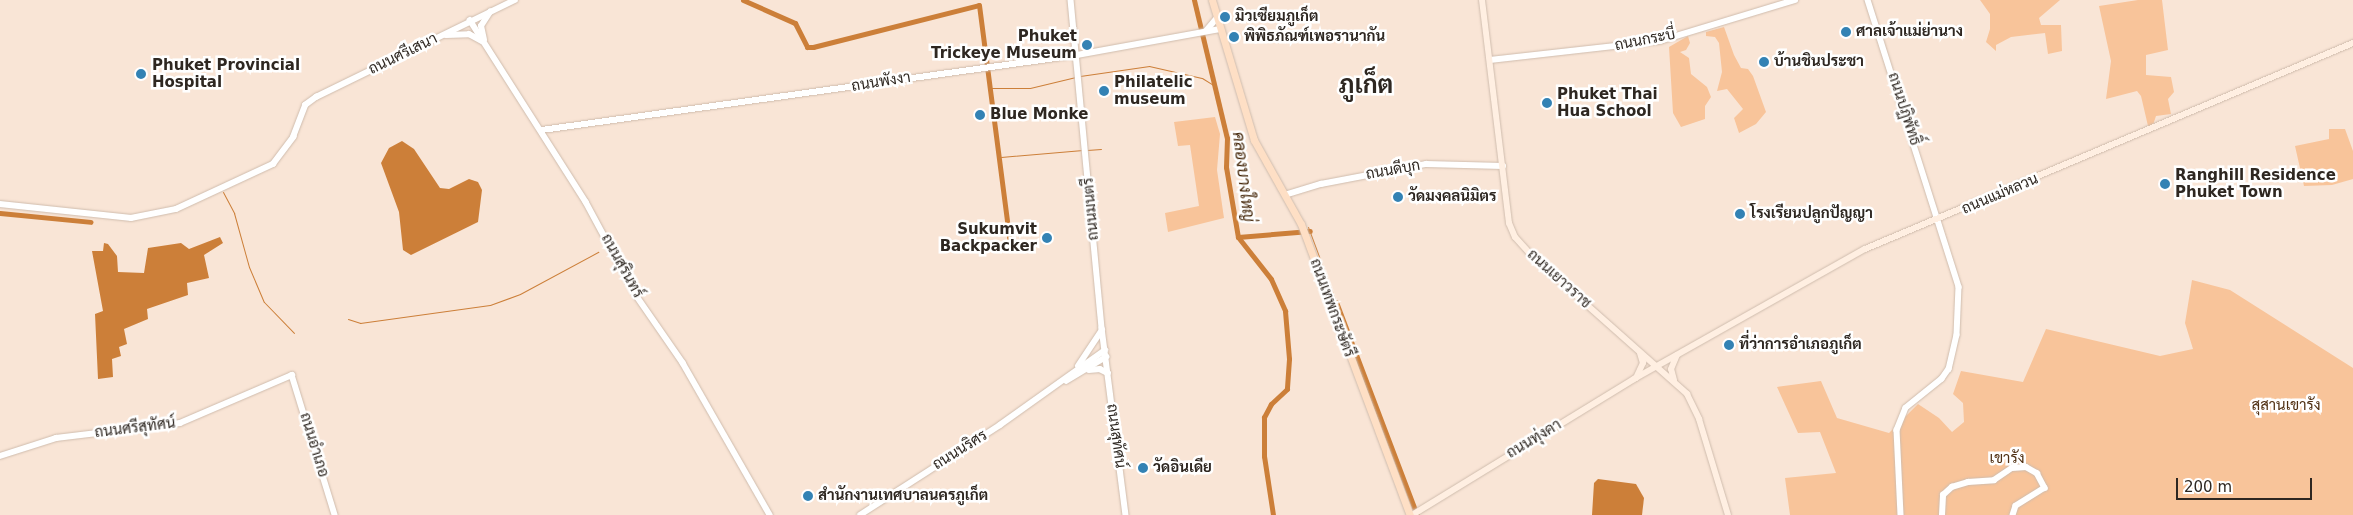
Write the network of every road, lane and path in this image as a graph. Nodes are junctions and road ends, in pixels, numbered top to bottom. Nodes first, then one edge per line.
1 (515, 0) edge
2 (1072, 0) edge
3 (1212, 0) edge
4 (1482, 0) edge
5 (1795, 0) edge
6 (1868, 0) edge
7 (491, 10) junction
8 (1217, 18) junction
9 (470, 20) junction
10 (1220, 29) junction
11 (1206, 31) junction
12 (441, 35) junction
13 (484, 42) junction
14 (2353, 44) edge
15 (1089, 53) junction
16 (1077, 55) junction
17 (1490, 60) junction
18 (1079, 73) junction
19 (542, 130) junction
20 (1503, 166) junction
21 (1285, 195) junction
22 (0, 204) edge
23 (1939, 218) junction
24 (1102, 328) junction
25 (1639, 352) junction
26 (1106, 354) junction
27 (1678, 354) junction
28 (1657, 366) junction
29 (1084, 371) junction
30 (1108, 373) junction
31 (292, 375) joint
32 (1070, 375) junction
33 (1634, 380) junction
34 (1675, 381) junction
35 (1059, 384) junction
36 (0, 456) edge
37 (1413, 514) edge
38 (336, 515) edge
39 (770, 515) edge
40 (860, 515) edge
41 (1126, 515) edge
42 (1728, 515) edge
43 (1901, 515) edge
44 (1942, 515) edge
45 (2013, 515) edge

1 - 7 street, ถนนศรีเสนา
2 - 16 street, ถนนมนตรี
3 - 8 main road, ถนนเทพกระษัตรี
4 - 17 main road, ถนนเยาวราช
5 - 17 street, ถนนกระบี่
6 - 23 street, ถนนปฏิพัทธิ์
7 - 9 street, ถนนศรีเสนา
7 - 13 street
8 - 10 main road, ถนนเทพกระษัตรี
8 - 11 street
9 - 12 street, ถนนศรีเสนา
9 - 13 street, ถนนสุรินทร์
10 - 11 street, ถนนพังงา
10 - 21 main road, ถนนเทพกระษัตรี
11 - 15 street, ถนนพังงา
12 - 13 street
12 - 22 street, ถนนศรีเสนา
13 - 19 street, ถนนสุรินทร์
14 - 23 main road, ถนนแม่หลวน
15 - 16 street, ถนนพังงา
15 - 18 street
16 - 18 street, ถนนมนตรี
16 - 19 street, ถนนพังงา
17 - 20 main road, ถนนเยาวราช
18 - 24 street, ถนนมนตรี
19 - 39 street, ถนนสุรินทร์
20 - 21 street, ถนนดีบุก
20 - 25 main road, ถนนเยาวราช
21 - 37 main road, ถนนเทพกระษัตรี
23 - 27 main road, ถนนแม่หลวน
23 - 43 street, ถนนปฏิพัทธิ์
24 - 26 street, ถนนมนตรี
24 - 32 street
25 - 28 main road, ถนนเยาวราช
25 - 33 main road
26 - 29 street, ถนนนริศร
26 - 30 street, ถนนสุทัศน์
26 - 32 street, ถนนนริศร
27 - 28 main road, ถนนแม่หลวน
27 - 34 main road
28 - 33 main road, ถนนทุ่งคา
28 - 34 main road, ถนนเยาวราช
29 - 30 street
29 - 35 street, ถนนนริศร
30 - 41 street, ถนนสุทัศน์
31 - 36 street, ถนนศรีสุทัศน์
31 - 38 street, ถนนอำเภอ
32 - 35 street, ถนนนริศร
33 - 37 main road, ถนนทุ่งคา
34 - 42 main road, ถนนเยาวราช
35 - 40 street, ถนนนริศร
44 - 45 street

